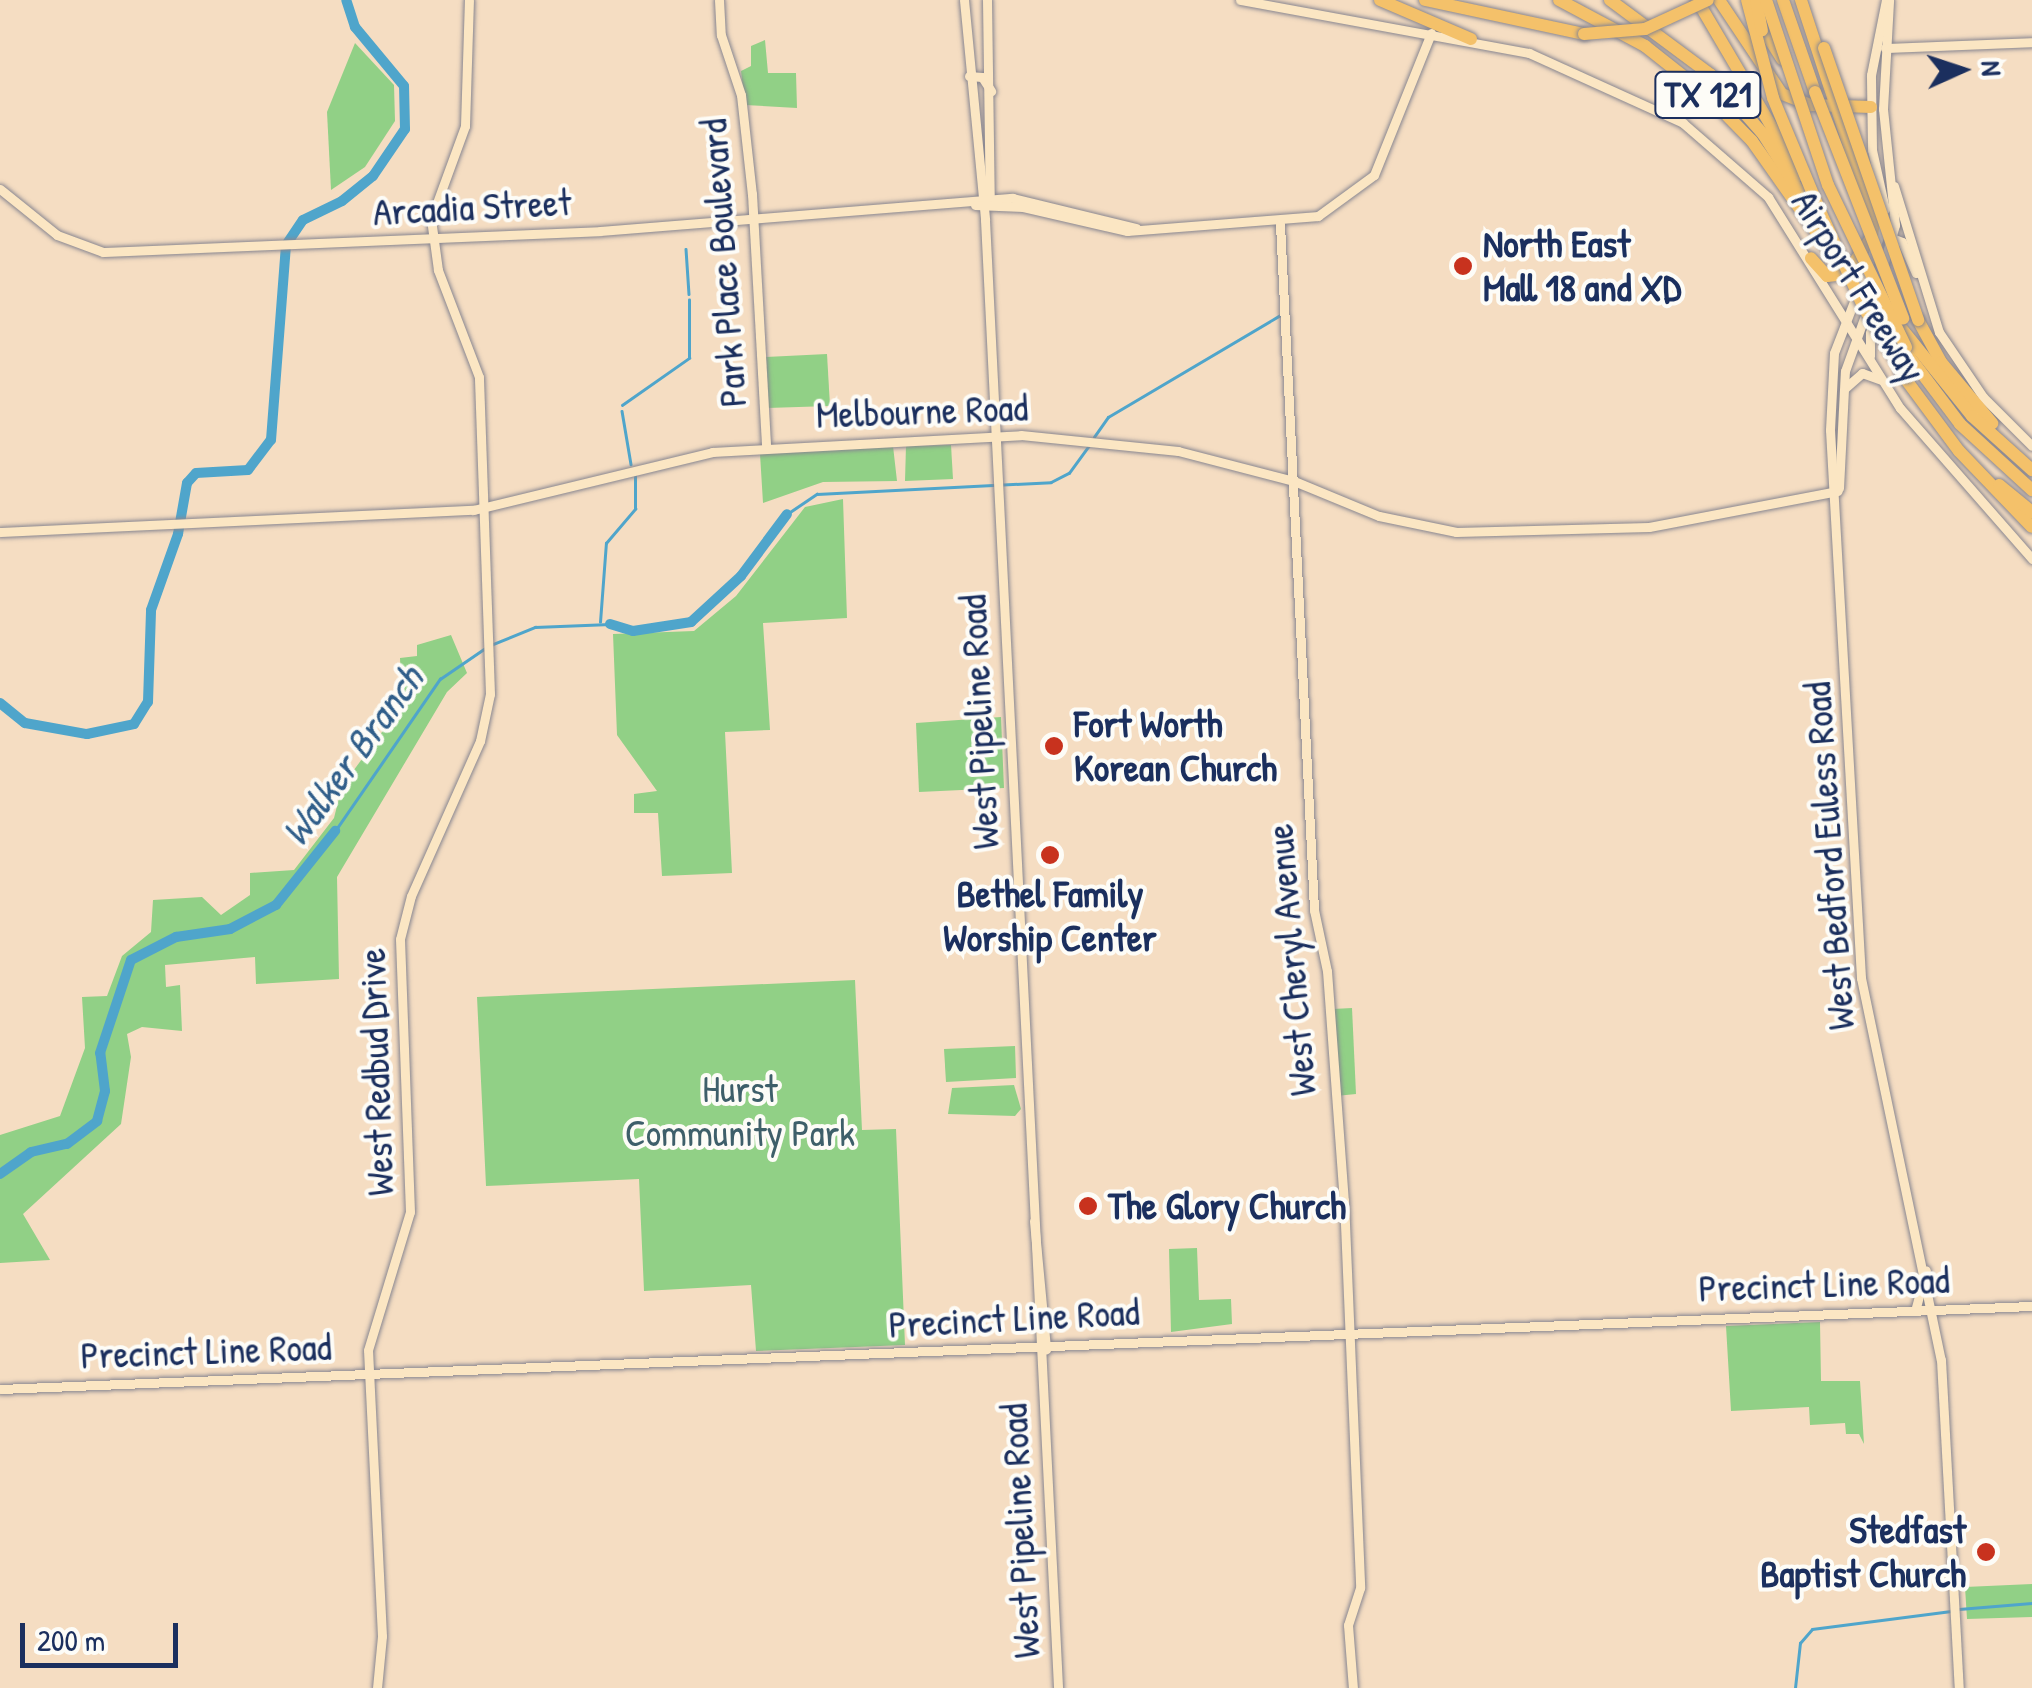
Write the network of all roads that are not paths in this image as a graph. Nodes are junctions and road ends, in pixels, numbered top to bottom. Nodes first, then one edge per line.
1 (469, 0) edge
2 (716, 0) edge
3 (960, 0) edge
4 (990, 0) edge
5 (1240, 0) edge
6 (1380, 0) edge
7 (1425, 0) edge
8 (1559, 0) edge
9 (1610, 0) edge
10 (1695, 0) edge
11 (1708, 0) edge
12 (1719, 0) edge
13 (1750, 0) edge
14 (1766, 0) edge
15 (1783, 0) edge
16 (1801, 0) edge
17 (1810, 0) edge
18 (1888, 0) edge
19 (1406, 29) junction
20 (1431, 33) junction
21 (1471, 39) junction
22 (2032, 42) edge
23 (1421, 47) junction
24 (1882, 47) junction
25 (969, 76) junction
26 (1807, 92) junction
27 (992, 93) junction
28 (1835, 106) junction
29 (1877, 108) junction
30 (1886, 165) junction
31 (0, 189) edge
32 (985, 202) junction
33 (754, 219) junction
34 (1280, 224) junction
35 (1881, 237) junction
36 (432, 238) junction
37 (1893, 238) junction
38 (1811, 258) junction
39 (1838, 263) junction
40 (1850, 279) junction
41 (1923, 294) junction
42 (1847, 320) junction
43 (1855, 340) junction
44 (1903, 363) junction
45 (1882, 381) junction
46 (1842, 395) junction
47 (995, 436) junction
48 (2032, 446) edge
49 (766, 447) junction
50 (2030, 468) edge
51 (1294, 481) junction
52 (2032, 490) edge
53 (1838, 491) junction
54 (483, 509) junction
55 (2032, 512) edge
56 (2032, 526) edge
57 (0, 532) edge
58 (2032, 559) edge
59 (1926, 1270) junction
60 (2032, 1306) edge
61 (1934, 1310) junction
62 (1915, 1311) junction
63 (1349, 1335) junction
64 (1041, 1347) junction
65 (368, 1375) junction
66 (0, 1389) edge
67 (377, 1688) edge
68 (1058, 1688) edge
69 (1352, 1688) edge
70 (1959, 1688) edge

1 - 36 main road, West Redbud Drive
2 - 33 main road, Park Place Boulevard
3 - 25 main road, West Pipeline Road
4 - 27 main road, West Pipeline Road
5 - 19 main road, Airport Freeway
6 - 21 highway
7 - 11 highway, bridge
8 - 39 highway, Airport Freeway / TX 121
9 - 40 highway, bridge
10 - 39 highway
12 - 28 highway
13 - 26 highway, TX 121
13 - 40 highway, bridge
13 - 44 highway, bridge
14 - 44 highway, bridge
15 - 26 highway
16 - 28 highway
17 - 50 highway, bridge
18 - 24 main road
19 - 20 main road, Airport Freeway
19 - 23 main road
20 - 21 main road, Airport Freeway
20 - 23 main road
21 - 38 main road, Airport Freeway
22 - 24 main road
23 - 34 main road
24 - 29 main road
25 - 27 main road
25 - 32 main road, West Pipeline Road
26 - 50 highway, Airport Freeway, bridge
27 - 32 main road, West Pipeline Road
28 - 29 highway
28 - 38 highway
29 - 30 main road, West Bedford Euless Road
29 - 35 main road
30 - 37 main road, West Bedford Euless Road
30 - 41 main road, Airport Freeway
31 - 36 main road, Arcadia Street
32 - 33 main road, Arcadia Street
32 - 34 main road
32 - 47 main road, West Pipeline Road
33 - 36 main road, Arcadia Street
33 - 49 main road, Park Place Boulevard
34 - 51 main road, West Cheryl Avenue
35 - 37 main road
35 - 42 main road, West Bedford Euless Road
36 - 54 main road, West Redbud Drive
37 - 41 main road
37 - 43 main road, West Bedford Euless Road
38 - 42 main road, Airport Freeway
39 - 44 highway, Airport Freeway / TX 121, bridge
40 - 55 highway, bridge
41 - 45 main road
41 - 48 main road, Airport Freeway
42 - 43 main road, Airport Freeway
42 - 53 main road, West Bedford Euless Road
43 - 45 main road, Airport Freeway
43 - 46 main road, West Bedford Euless Road
44 - 52 highway
44 - 56 highway, Airport Freeway / TX 121
45 - 46 main road
45 - 58 main road, Airport Freeway
46 - 53 main road, West Bedford Euless Road
47 - 49 main road, Melbourne Road
47 - 51 main road, Melbourne Road
47 - 64 main road, West Pipeline Road
49 - 54 main road, Melbourne Road
51 - 53 main road, Melbourne Road
51 - 63 main road, West Cheryl Avenue
53 - 59 main road, West Bedford Euless Road
54 - 57 main road, Melbourne Road
54 - 65 main road, West Redbud Drive
59 - 61 main road, West Bedford Euless Road
59 - 62 main road
60 - 61 main road, Precinct Line Road
61 - 62 main road, Precinct Line Road
61 - 70 main road, West Bedford Euless Road
62 - 63 main road, Precinct Line Road
63 - 64 main road, Precinct Line Road
63 - 69 main road, West Cheryl Avenue
64 - 65 main road, Precinct Line Road
64 - 68 main road, West Pipeline Road
65 - 66 main road, Precinct Line Road
65 - 67 main road, West Redbud Drive

